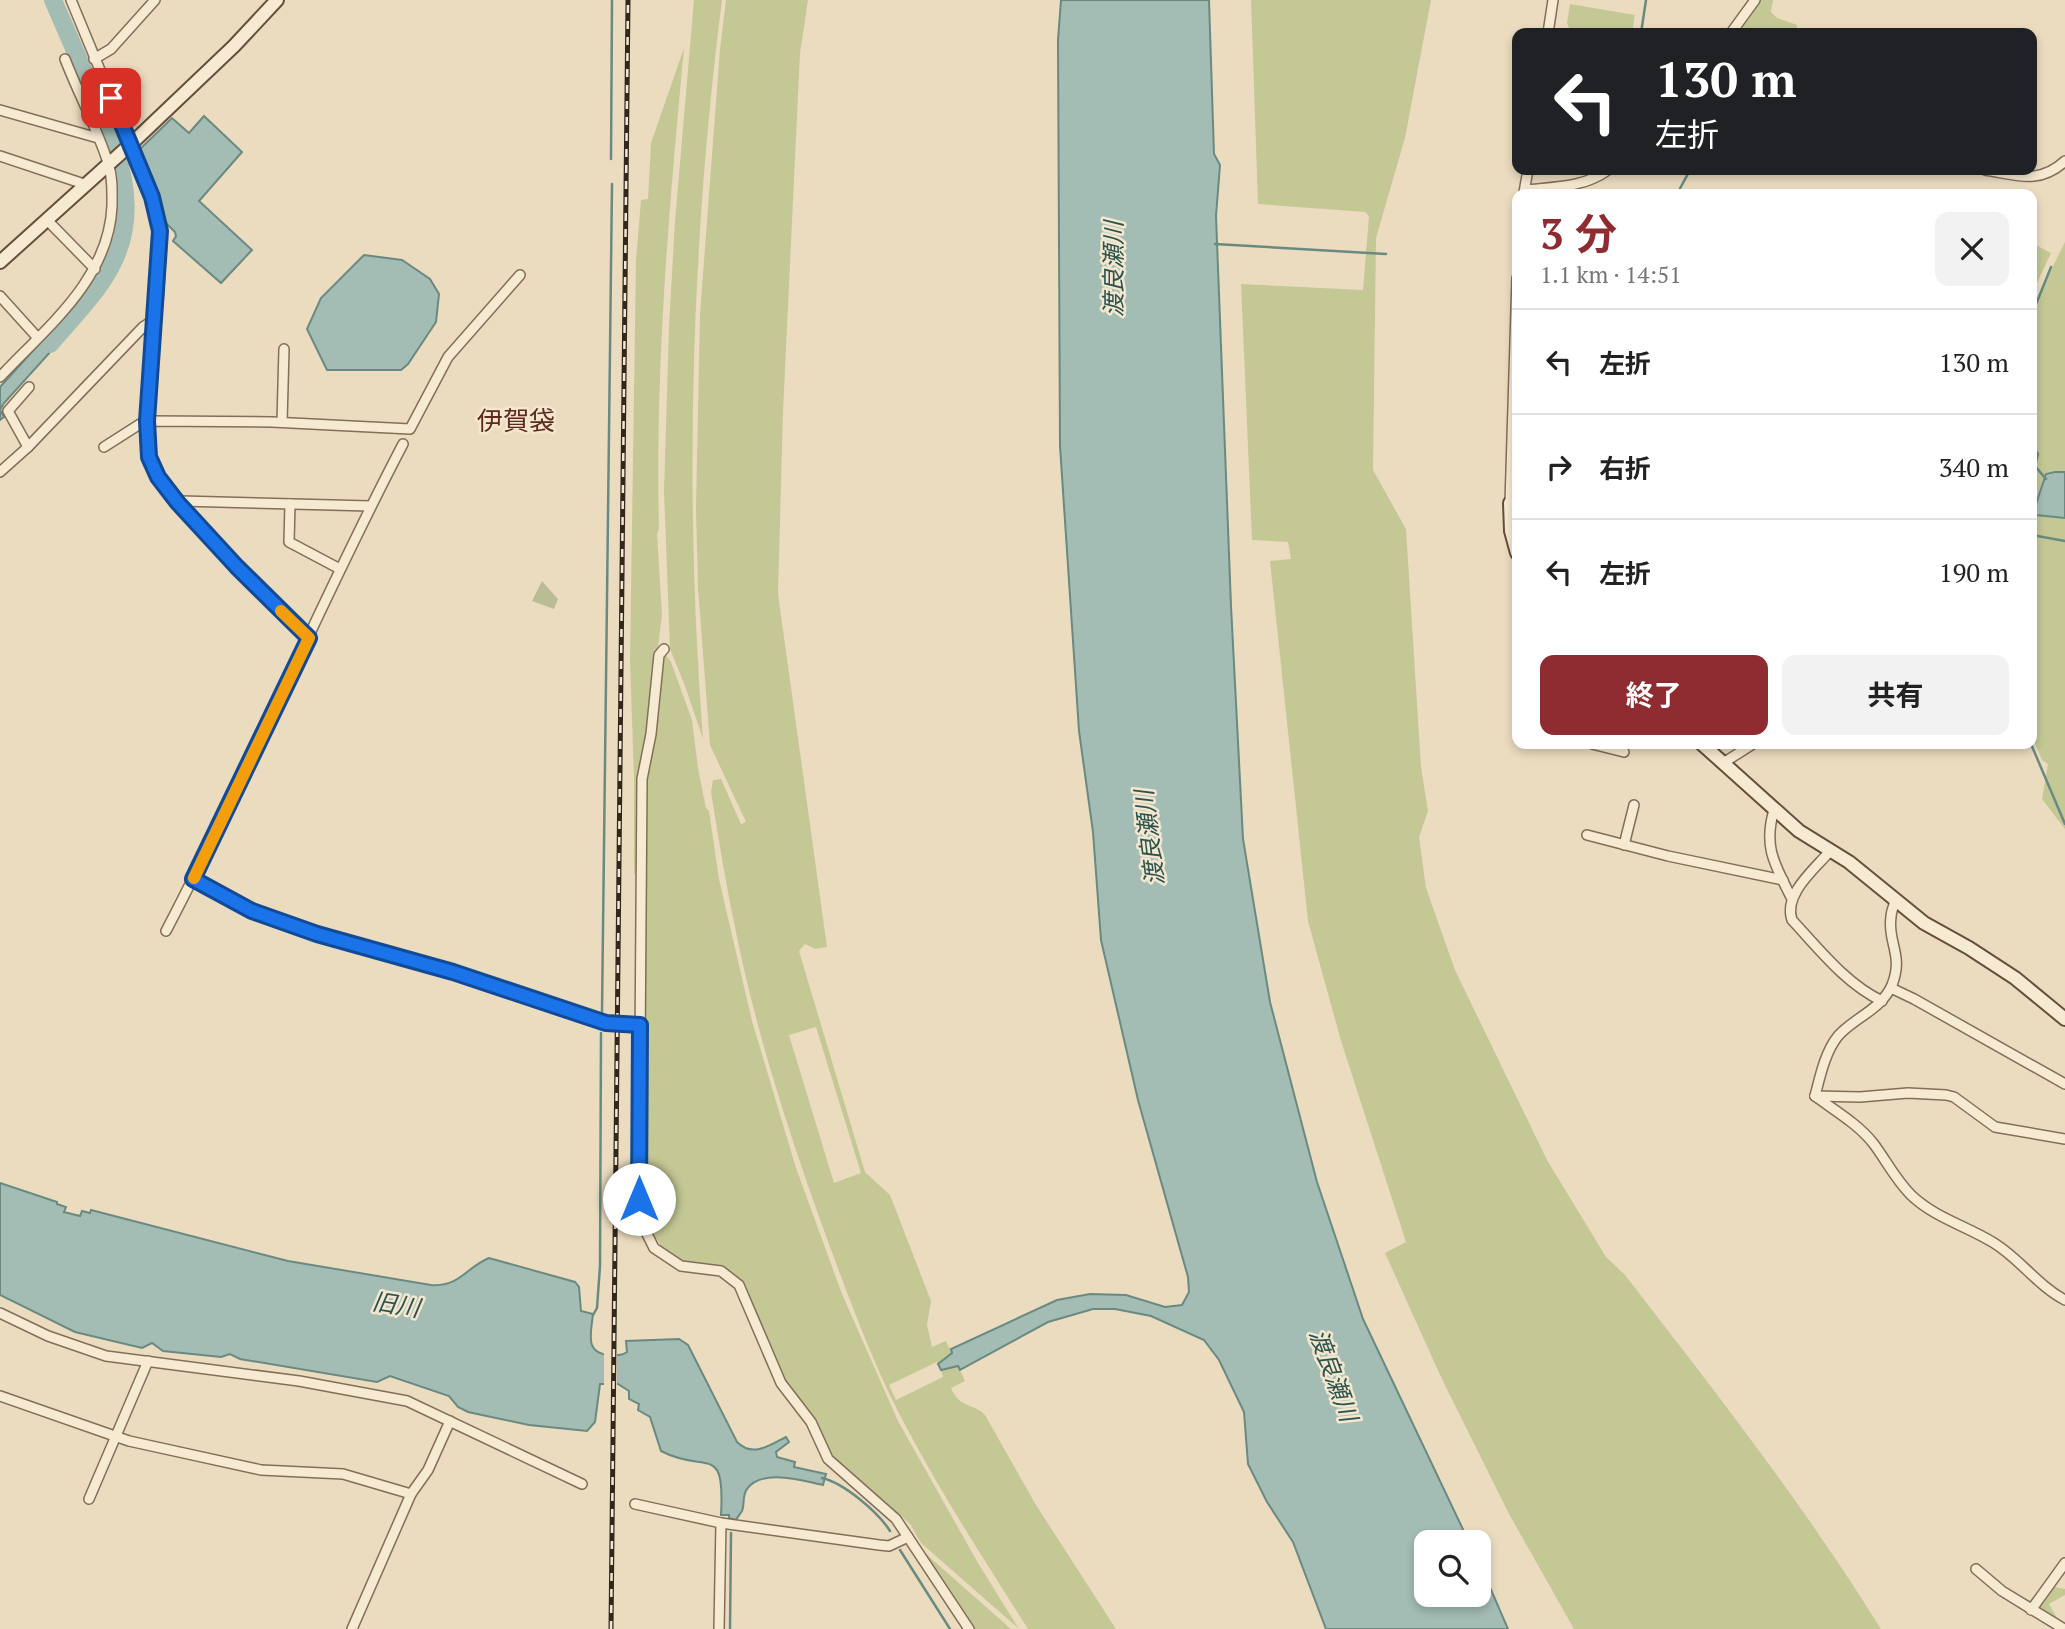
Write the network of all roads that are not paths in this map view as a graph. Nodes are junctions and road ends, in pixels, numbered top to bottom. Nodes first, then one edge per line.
1 (71, 0) edge
2 (155, 0) edge
3 (276, 0) edge
4 (1553, 0) edge
5 (1755, 0) edge
6 (1549, 28) edge
7 (1735, 28) edge
8 (65, 59) dead end
9 (94, 59) junction
10 (0, 110) edge
11 (98, 138) junction
12 (129, 146) junction
13 (0, 156) edge
14 (2065, 161) edge
15 (111, 163) junction
16 (1599, 175) edge
17 (2016, 175) edge
18 (87, 185) junction
19 (1546, 189) edge
20 (47, 220) junction
21 (0, 262) edge
22 (95, 269) junction
23 (520, 275) dead end
24 (0, 296) edge
25 (155, 319) junction
26 (37, 337) junction
27 (284, 349) dead end
28 (0, 377) edge
29 (29, 387) dead end
30 (147, 421) junction
31 (282, 422) junction
32 (1512, 439) edge
33 (403, 444) dead end
34 (28, 447) junction
35 (104, 447) dead end
36 (0, 472) edge
37 (178, 503) junction
38 (1510, 503) joint
39 (290, 504) junction
40 (370, 506) junction
41 (1512, 535) edge
42 (340, 569) junction
43 (309, 638) junction
44 (664, 649) dead end
45 (1613, 749) edge
46 (1708, 749) edge
47 (1744, 749) edge
48 (1625, 752) dead end
49 (1723, 763) junction
50 (1634, 805) dead end
51 (1774, 810) junction
52 (1587, 835) dead end
53 (1624, 845) junction
54 (1830, 851) junction
55 (193, 879) junction
56 (1783, 880) junction
57 (1791, 897) junction
58 (1895, 901) junction
59 (166, 931) dead end
60 (1891, 988) junction
61 (1882, 1001) junction
62 (2065, 1019) edge
63 (640, 1025) junction
64 (2065, 1084) edge
65 (1815, 1096) junction
66 (2065, 1139) edge
67 (2065, 1300) edge
68 (0, 1313) edge
69 (148, 1361) junction
70 (0, 1396) edge
71 (450, 1421) junction
72 (116, 1438) junction
73 (582, 1484) dead end
74 (411, 1494) junction
75 (89, 1499) dead end
76 (635, 1504) dead end
77 (722, 1523) junction
78 (908, 1537) junction
79 (2065, 1563) edge
80 (1976, 1569) dead end
81 (2031, 1610) junction
82 (352, 1629) edge
83 (719, 1629) edge
84 (969, 1629) edge
85 (2064, 1629) edge

1 - 9 street
2 - 9 street
3 - 12 street
4 - 6 street
5 - 7 street
8 - 11 street
9 - 12 street
10 - 11 street
11 - 15 street
12 - 15 street
12 - 25 street
13 - 18 street
14 - 17 street
15 - 18 street
15 - 22 street
16 - 19 street
18 - 20 street
20 - 21 street
20 - 22 street
22 - 26 street
23 - 31 street
24 - 26 street
25 - 30 street
25 - 34 street
26 - 28 street
27 - 31 street
29 - 34 street
30 - 31 street
30 - 35 street
30 - 37 street
32 - 38 street
33 - 40 street
34 - 36 street
37 - 39 street
37 - 43 street
38 - 41 street
39 - 40 street
39 - 42 street
40 - 42 street
42 - 43 street
43 - 55 street
44 - 63 street
45 - 48 street
46 - 49 street
47 - 49 street
49 - 51 street
50 - 53 street
51 - 54 street
51 - 56 street
52 - 53 street
53 - 56 street
54 - 57 street
54 - 58 street
55 - 59 street
55 - 63 street
56 - 57 street
57 - 61 street
58 - 60 street
58 - 62 street
60 - 61 street
60 - 64 street
61 - 65 street
63 - 78 street
65 - 66 street
65 - 67 street
68 - 69 street
69 - 71 street
69 - 72 street
70 - 72 street
71 - 73 street
71 - 74 street
72 - 74 street
72 - 75 street
74 - 82 street
76 - 77 street
77 - 78 street
77 - 83 street
78 - 84 street
79 - 81 street
80 - 81 street
81 - 85 street

